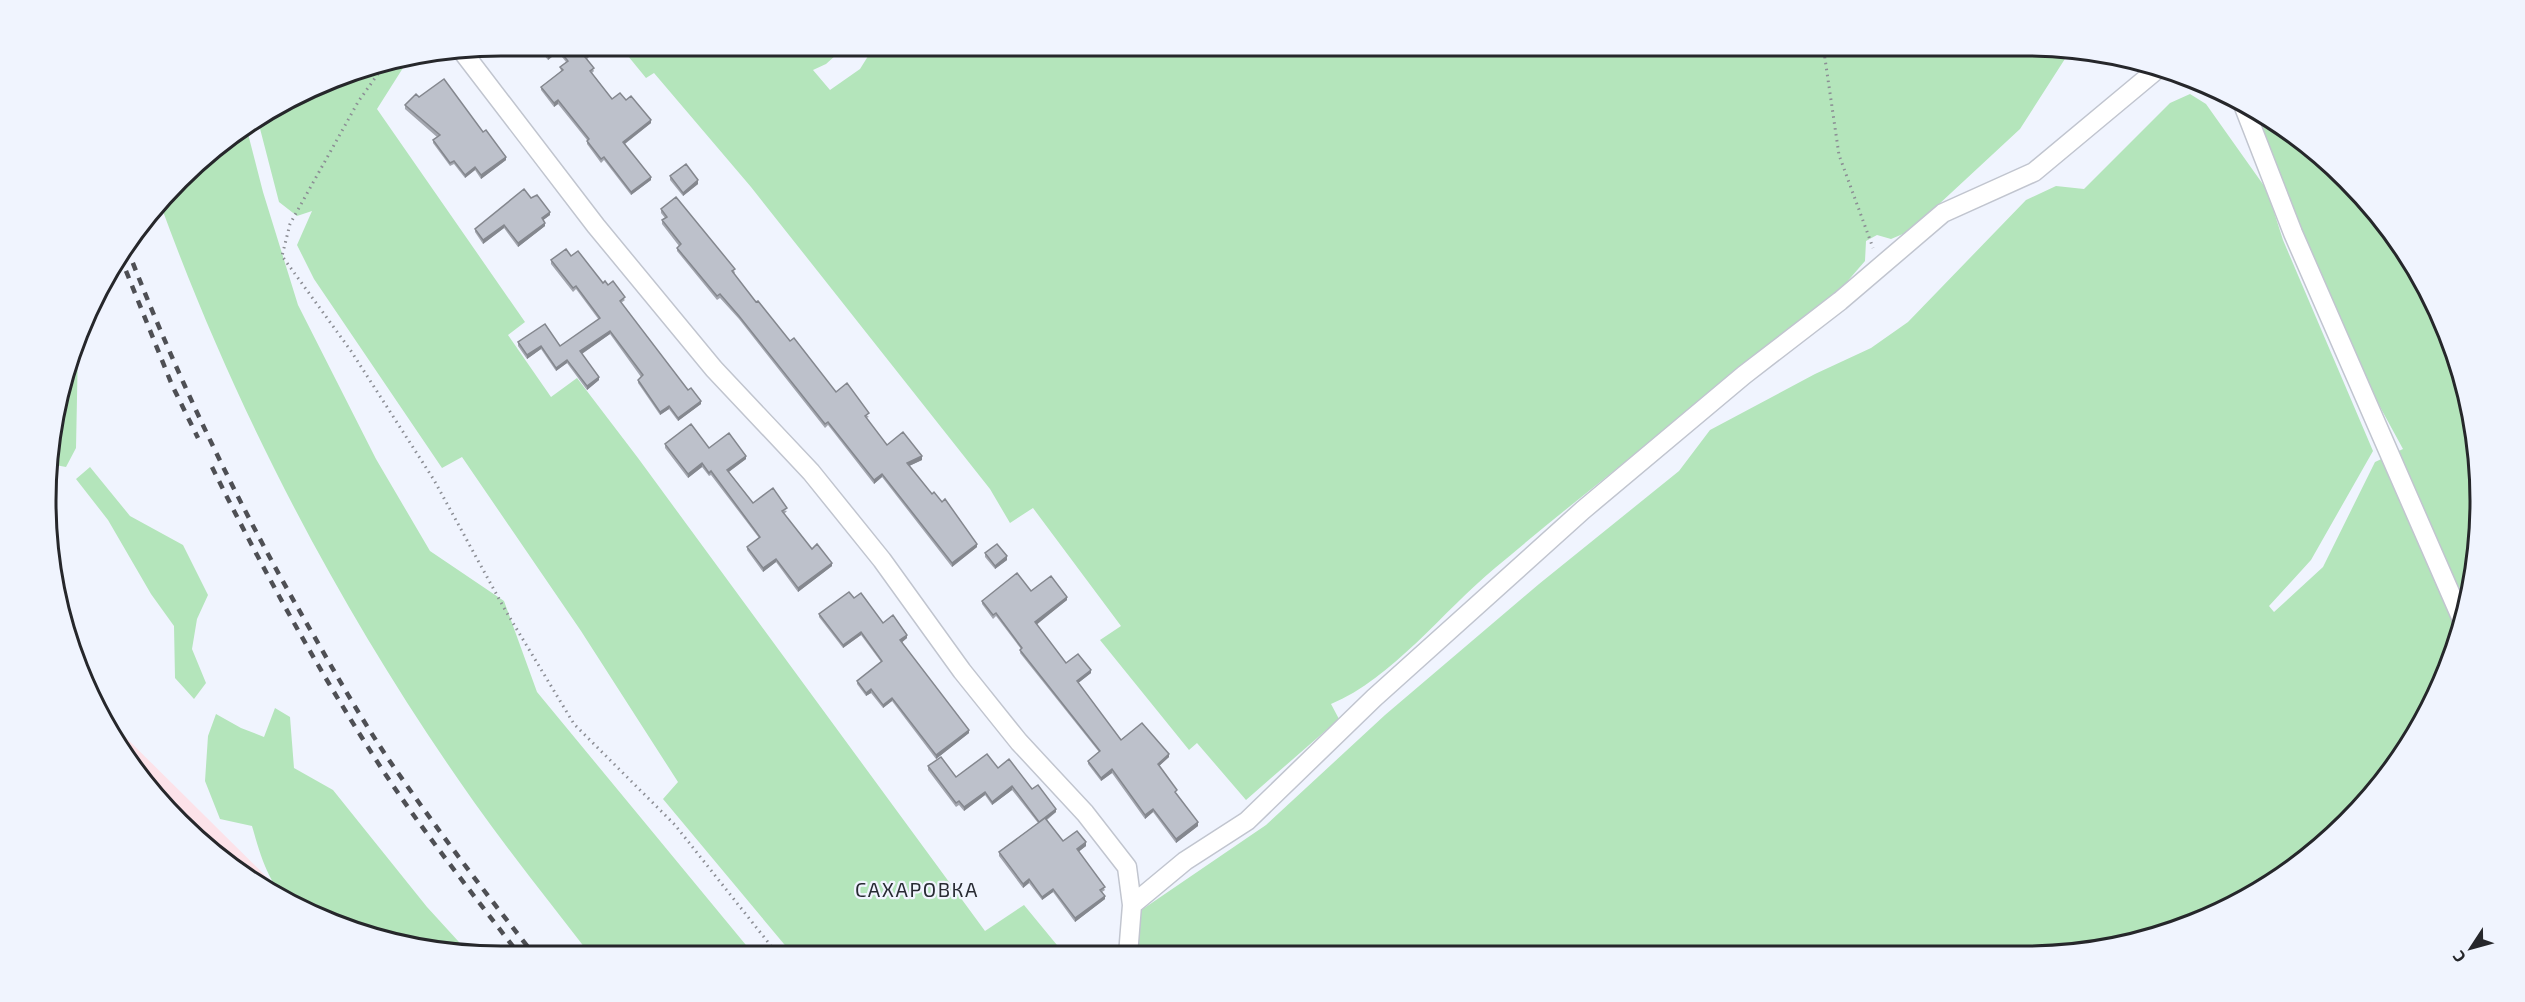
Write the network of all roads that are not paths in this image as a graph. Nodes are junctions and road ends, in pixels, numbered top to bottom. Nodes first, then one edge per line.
1 (466, 57) edge
2 (2151, 74) edge
3 (2247, 115) edge
4 (2456, 607) edge
5 (1132, 905) junction
6 (1129, 946) edge

1 - 5 street
2 - 5 street
3 - 4 street
5 - 6 street

